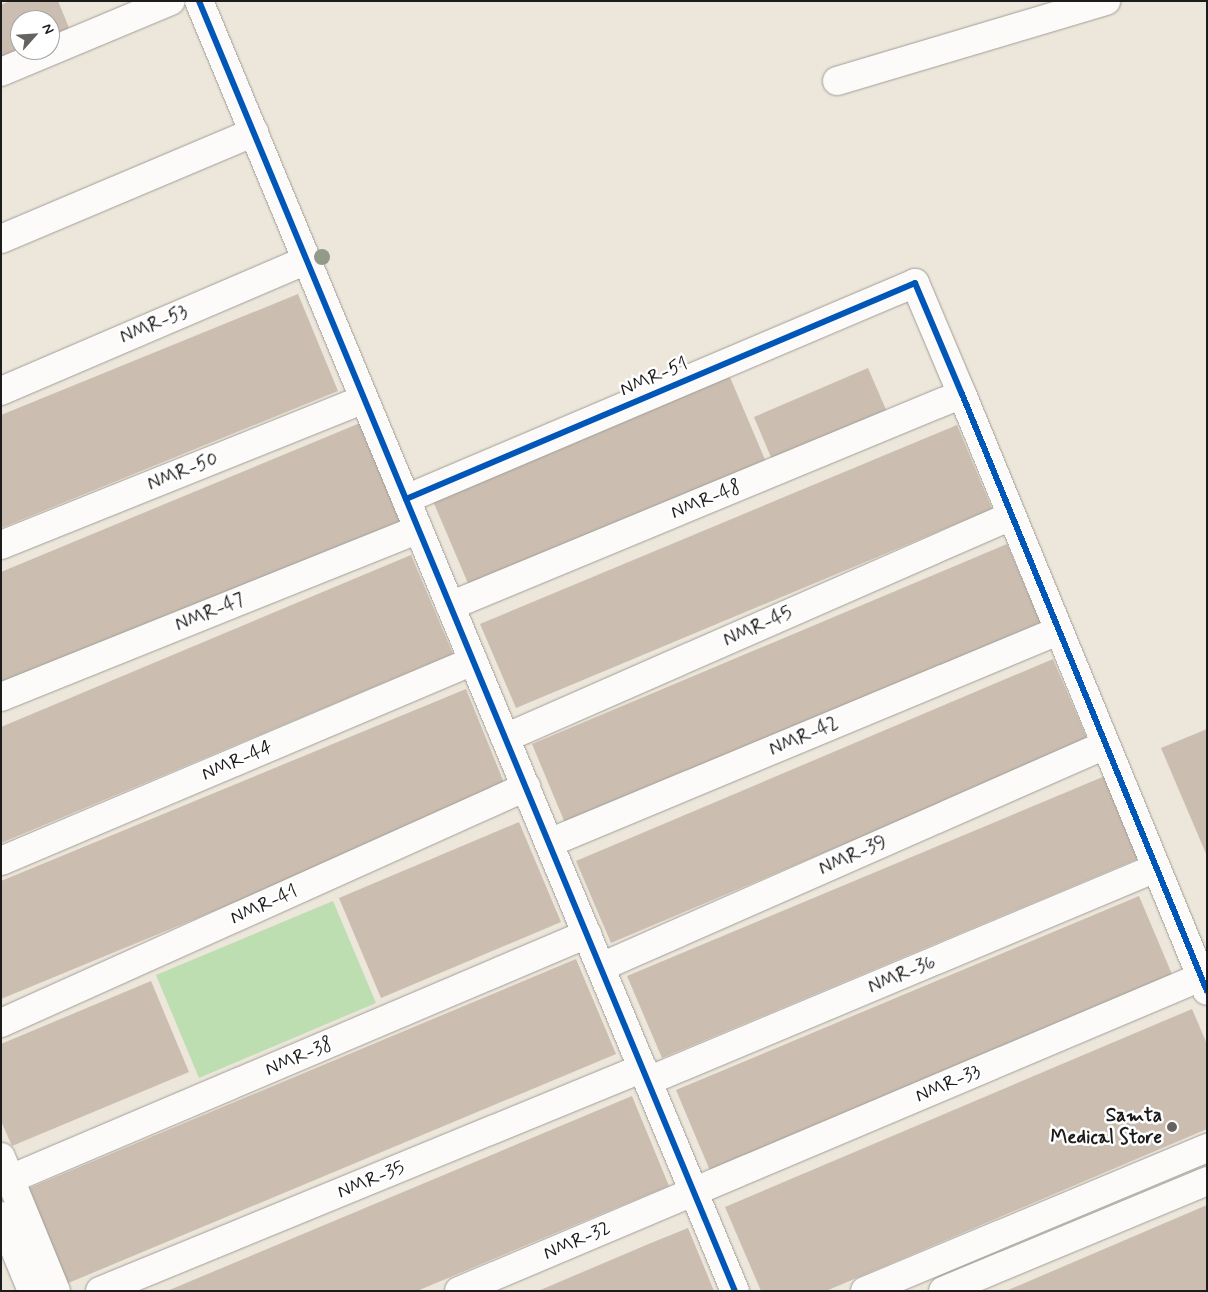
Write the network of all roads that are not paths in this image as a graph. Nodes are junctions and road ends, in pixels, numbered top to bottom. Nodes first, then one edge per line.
1 (171, 1) edge
2 (199, 1) edge
3 (1106, 1) edge
4 (1, 72) edge
5 (837, 81) dead end
6 (254, 132) junction
7 (1, 239) edge
8 (307, 260) junction
9 (1, 391) edge
10 (962, 394) junction
11 (364, 398) junction
12 (406, 499) junction
13 (1011, 516) junction
14 (418, 529) junction
15 (1, 545) edge
16 (450, 606) junction
17 (1058, 631) junction
18 (474, 662) junction
19 (1, 697) edge
20 (505, 738) junction
21 (1106, 745) junction
22 (526, 787) junction
23 (549, 843) junction
24 (1, 860) edge
25 (1156, 868) junction
26 (587, 934) junction
27 (601, 967) junction
28 (1204, 984) edge
29 (1, 1023) edge
30 (645, 1075) junction
31 (1207, 1148) edge
32 (4, 1173) edge
33 (1207, 1181) edge
34 (694, 1191) junction
35 (1, 1216) edge
36 (32, 1291) edge
37 (56, 1291) edge
38 (100, 1291) edge
39 (459, 1291) edge
40 (735, 1291) edge
41 (865, 1291) edge
42 (943, 1291) edge

1 - 4 street
2 - 6 street
3 - 5 street
6 - 7 street
6 - 8 street
8 - 9 street, NMR-53
8 - 11 street
10 - 12 street, NMR-51
10 - 13 street
10 - 16 street, NMR-48
11 - 12 street
11 - 15 street, NMR-50
12 - 14 street
13 - 17 street
13 - 20 street, NMR-45
14 - 16 street
14 - 19 street, NMR-47
16 - 18 street
17 - 21 street
17 - 23 street, NMR-42
18 - 20 street
18 - 24 street, NMR-44
20 - 22 street
21 - 25 street
21 - 27 street, NMR-39
22 - 23 street
22 - 29 street, NMR-41
23 - 26 street
25 - 28 street
25 - 30 street, NMR-36
26 - 27 street
26 - 32 street, NMR-38
27 - 30 street
28 - 34 street, NMR-33
30 - 34 street
30 - 38 street, NMR-35
31 - 41 street
32 - 37 street
33 - 42 street
34 - 39 street, NMR-32
34 - 40 street
35 - 36 street

